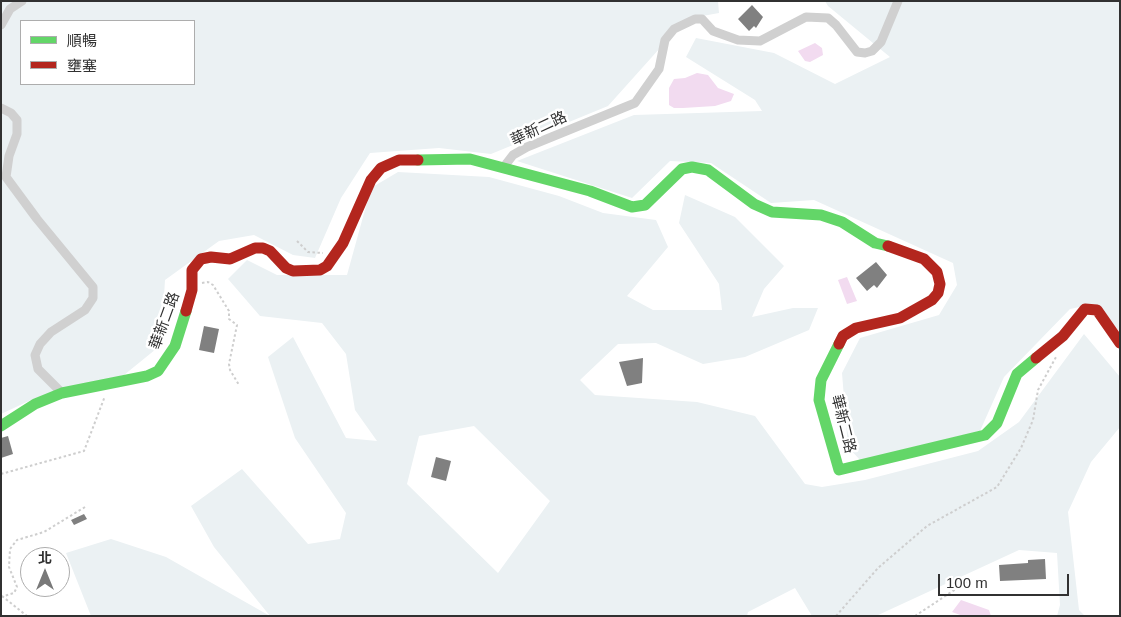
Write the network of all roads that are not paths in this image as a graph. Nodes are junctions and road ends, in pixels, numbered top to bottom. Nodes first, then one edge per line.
1 (22, 1) edge
2 (898, 1) edge
3 (1, 25) edge
4 (1, 108) edge
5 (503, 168) junction
6 (1120, 343) edge
7 (62, 393) junction
8 (1, 426) edge

1 - 3 street
2 - 5 street, 華新二路
4 - 7 street
5 - 6 street, 華新二路
5 - 7 street, 華新二路
7 - 8 street, 華新二路

